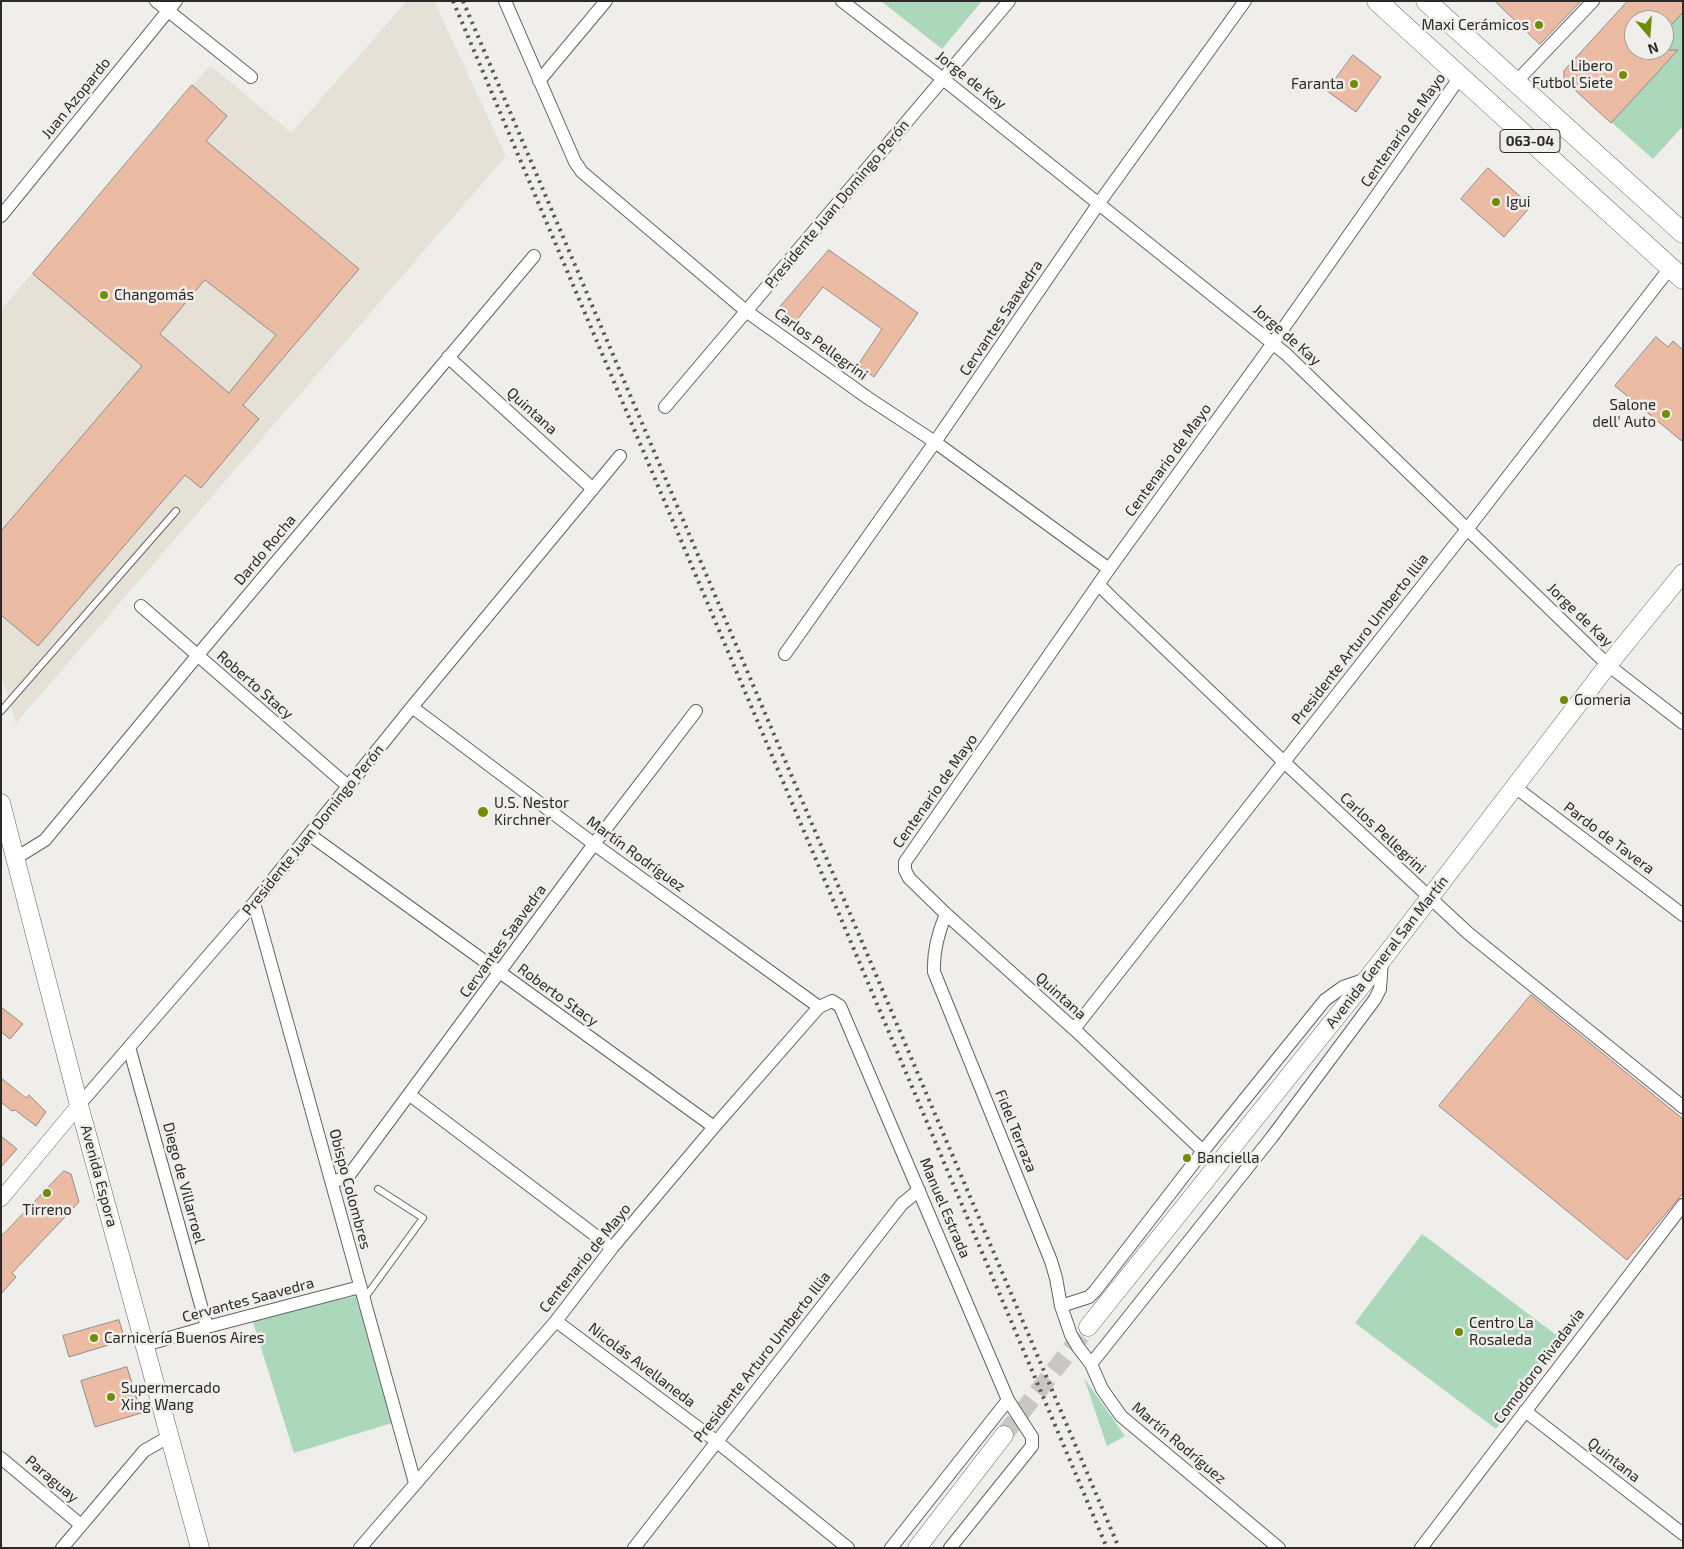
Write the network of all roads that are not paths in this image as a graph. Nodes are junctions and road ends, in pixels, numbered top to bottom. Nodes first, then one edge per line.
1 (156, 1) edge
2 (176, 1) edge
3 (505, 1) edge
4 (606, 1) edge
5 (842, 1) edge
6 (1009, 1) edge
7 (1245, 1) edge
8 (1377, 1) edge
9 (1426, 1) edge
10 (1593, 1) edge
11 (168, 12) junction
12 (251, 77) dead end
13 (1460, 77) junction
14 (942, 79) junction
15 (539, 81) junction
16 (1515, 83) junction
17 (1099, 203) junction
18 (1, 216) edge
19 (1683, 233) edge
20 (534, 256) dead end
21 (1677, 274) edge
22 (746, 311) junction
23 (1273, 342) junction
24 (448, 357) junction
25 (665, 407) dead end
26 (935, 442) junction
27 (620, 456) dead end
28 (593, 489) junction
29 (176, 511) dead end
30 (1468, 528) junction
31 (1109, 569) junction
32 (1683, 574) edge
33 (1099, 584) junction
34 (141, 606) dead end
35 (785, 654) dead end
36 (197, 656) junction
37 (1608, 665) junction
38 (412, 707) junction
39 (1, 711) edge
40 (696, 711) dead end
41 (1683, 723) edge
42 (1284, 762) junction
43 (349, 787) junction
44 (1515, 788) junction
45 (1, 802) edge
46 (310, 835) junction
47 (594, 844) junction
48 (16, 858) junction
49 (905, 862) joint
50 (1429, 898) junction
51 (254, 903) junction
52 (1683, 915) edge
53 (943, 920) junction
54 (1382, 960) junction
55 (500, 973) junction
56 (1367, 979) junction
57 (819, 1007) junction
58 (1074, 1029) junction
59 (130, 1047) junction
60 (410, 1095) junction
61 (79, 1105) junction
62 (1683, 1107) edge
63 (714, 1128) junction
64 (1203, 1151) junction
65 (332, 1183) junction
66 (378, 1189) dead end
67 (919, 1190) junction
68 (1, 1199) edge
69 (1683, 1205) edge
70 (612, 1248) junction
71 (362, 1294) junction
72 (1061, 1306) junction
73 (556, 1320) junction
74 (207, 1327) junction
75 (1088, 1327) tunnel mouth
76 (145, 1345) junction
77 (1078, 1347) joint
78 (1092, 1364) junction
79 (1008, 1400) junction
80 (1526, 1411) junction
81 (1004, 1435) tunnel mouth
82 (170, 1436) junction
83 (716, 1442) junction
84 (1, 1458) edge
85 (415, 1483) junction
86 (81, 1525) junction
87 (1683, 1534) edge
88 (62, 1548) edge
89 (200, 1548) edge
90 (360, 1548) edge
91 (634, 1548) edge
92 (848, 1548) edge
93 (891, 1548) edge
94 (917, 1548) edge
95 (950, 1548) edge
96 (1279, 1548) edge
97 (1421, 1548) edge

1 - 11 street
2 - 11 street, Juan Azopardo
3 - 15 street
4 - 15 street
5 - 14 street, Jorge de Kay
6 - 14 street, Presidente Juan Domingo Perón
7 - 17 street, Cervantes Saavedra
8 - 13 main road, 063-04
9 - 16 main road, 063-04
10 - 16 street
11 - 12 street
11 - 18 street, Juan Azopardo
13 - 21 main road, 063-04
13 - 23 street, Centenario de Mayo
14 - 17 street, Jorge de Kay
14 - 22 street, Presidente Juan Domingo Perón
15 - 22 street, Carlos Pellegrini
16 - 19 main road, 063-04
17 - 23 street, Jorge de Kay
17 - 26 street, Cervantes Saavedra
20 - 24 street, Dardo Rocha
21 - 30 street, Presidente Arturo Umberto Illia
22 - 25 street, Presidente Juan Domingo Perón
22 - 26 street, Carlos Pellegrini
23 - 30 street, Jorge de Kay
23 - 31 street, Centenario de Mayo
24 - 28 street, Quintana
24 - 36 street, Dardo Rocha
26 - 31 street, Carlos Pellegrini
26 - 35 street, Cervantes Saavedra
27 - 28 street, Presidente Juan Domingo Perón
28 - 38 street, Presidente Juan Domingo Perón
29 - 39 lane
30 - 37 street, Jorge de Kay
30 - 42 street, Presidente Arturo Umberto Illia
31 - 33 street, Centenario de Mayo
32 - 37 main road, Avenida General San Martín
33 - 42 street, Carlos Pellegrini
33 - 49 street, Centenario de Mayo
34 - 36 street, Roberto Stacy
36 - 43 street, Roberto Stacy
36 - 48 street, Dardo Rocha
37 - 41 street, Jorge de Kay
37 - 44 main road, Avenida General San Martín
38 - 43 street, Presidente Juan Domingo Perón
38 - 47 street, Martín Rodríguez
40 - 47 street, Cervantes Saavedra
42 - 50 street, Carlos Pellegrini
42 - 58 street, Presidente Arturo Umberto Illia
43 - 46 street, Presidente Juan Domingo Perón
44 - 50 main road, Avenida General San Martín
44 - 52 street, Pardo de Tavera
45 - 48 main road, Avenida Espora
46 - 51 street, Presidente Juan Domingo Perón
46 - 55 street, Roberto Stacy
47 - 55 street, Cervantes Saavedra
47 - 57 street, Martín Rodríguez
48 - 61 main road, Avenida Espora
49 - 53 street, Quintana
50 - 54 main road, Avenida General San Martín
50 - 62 street, Carlos Pellegrini
51 - 59 street, Presidente Juan Domingo Perón
51 - 65 street, Obispo Colombres
53 - 58 street, Quintana
53 - 72 street, Fidel Terraza
54 - 56 main road, Avenida General San Martín
54 - 78 street
55 - 60 street, Cervantes Saavedra
55 - 63 street, Roberto Stacy
56 - 64 street
56 - 75 main road, Avenida General San Martín
57 - 63 street, Centenario de Mayo
57 - 67 street, Manuel Estrada
58 - 64 street, Quintana
59 - 61 street, Presidente Juan Domingo Perón
59 - 74 street, Diego de Villarroel
60 - 65 street, Cervantes Saavedra
60 - 70 street
61 - 68 street, Presidente Juan Domingo Perón
61 - 76 main road, Avenida Espora
63 - 70 street, Centenario de Mayo
64 - 72 street
65 - 71 street, Obispo Colombres
66 - 71 lane
67 - 79 street, Manuel Estrada
67 - 83 street, Presidente Arturo Umberto Illia
69 - 80 street, Comodoro Rivadavia
70 - 73 street, Centenario de Mayo
71 - 74 street, Cervantes Saavedra
71 - 85 street, Obispo Colombres
72 - 77 street, Fidel Terraza
73 - 83 street, Nicolás Avellaneda
73 - 85 street, Centenario de Mayo
74 - 76 street, Cervantes Saavedra
76 - 82 main road, Avenida Espora
77 - 78 street, Martín Rodríguez
78 - 96 street, Martín Rodríguez
79 - 93 street
79 - 95 street, Manuel Estrada
80 - 87 street, Quintana
80 - 97 street, Comodoro Rivadavia
81 - 94 main road
82 - 86 street
82 - 89 main road, Avenida Espora
83 - 91 street, Presidente Arturo Umberto Illia
83 - 92 street, Nicolás Avellaneda
84 - 86 street, Paraguay
85 - 90 street, Centenario de Mayo
86 - 88 street

